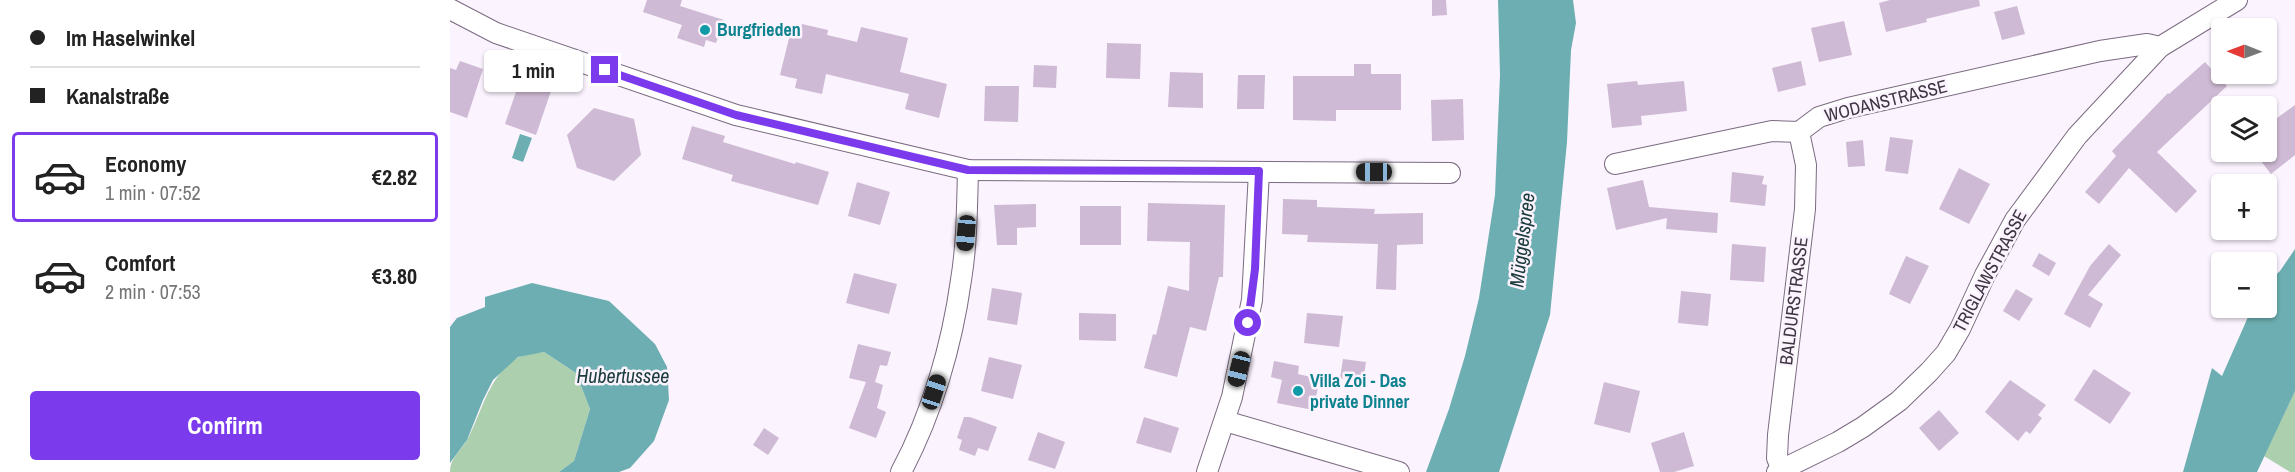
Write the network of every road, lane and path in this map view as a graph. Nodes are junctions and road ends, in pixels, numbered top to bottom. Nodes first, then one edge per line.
1 (2237, 0) edge
2 (450, 9) edge
3 (2160, 47) junction
4 (1799, 132) junction
5 (1615, 164) dead end
6 (968, 170) junction
7 (1259, 171) junction
8 (1450, 173) dead end
9 (1225, 421) junction
10 (1779, 471) edge
11 (901, 472) edge
12 (1207, 472) edge
13 (1399, 472) edge

1 - 3 street, TRIGLAWSTRASSE
2 - 6 street
3 - 4 street, WODANSTRASSE
3 - 10 street, TRIGLAWSTRASSE
4 - 5 street
4 - 10 street, BALDURSTRASSE
6 - 7 street
6 - 11 street
7 - 8 street
7 - 9 street
9 - 12 street
9 - 13 street

